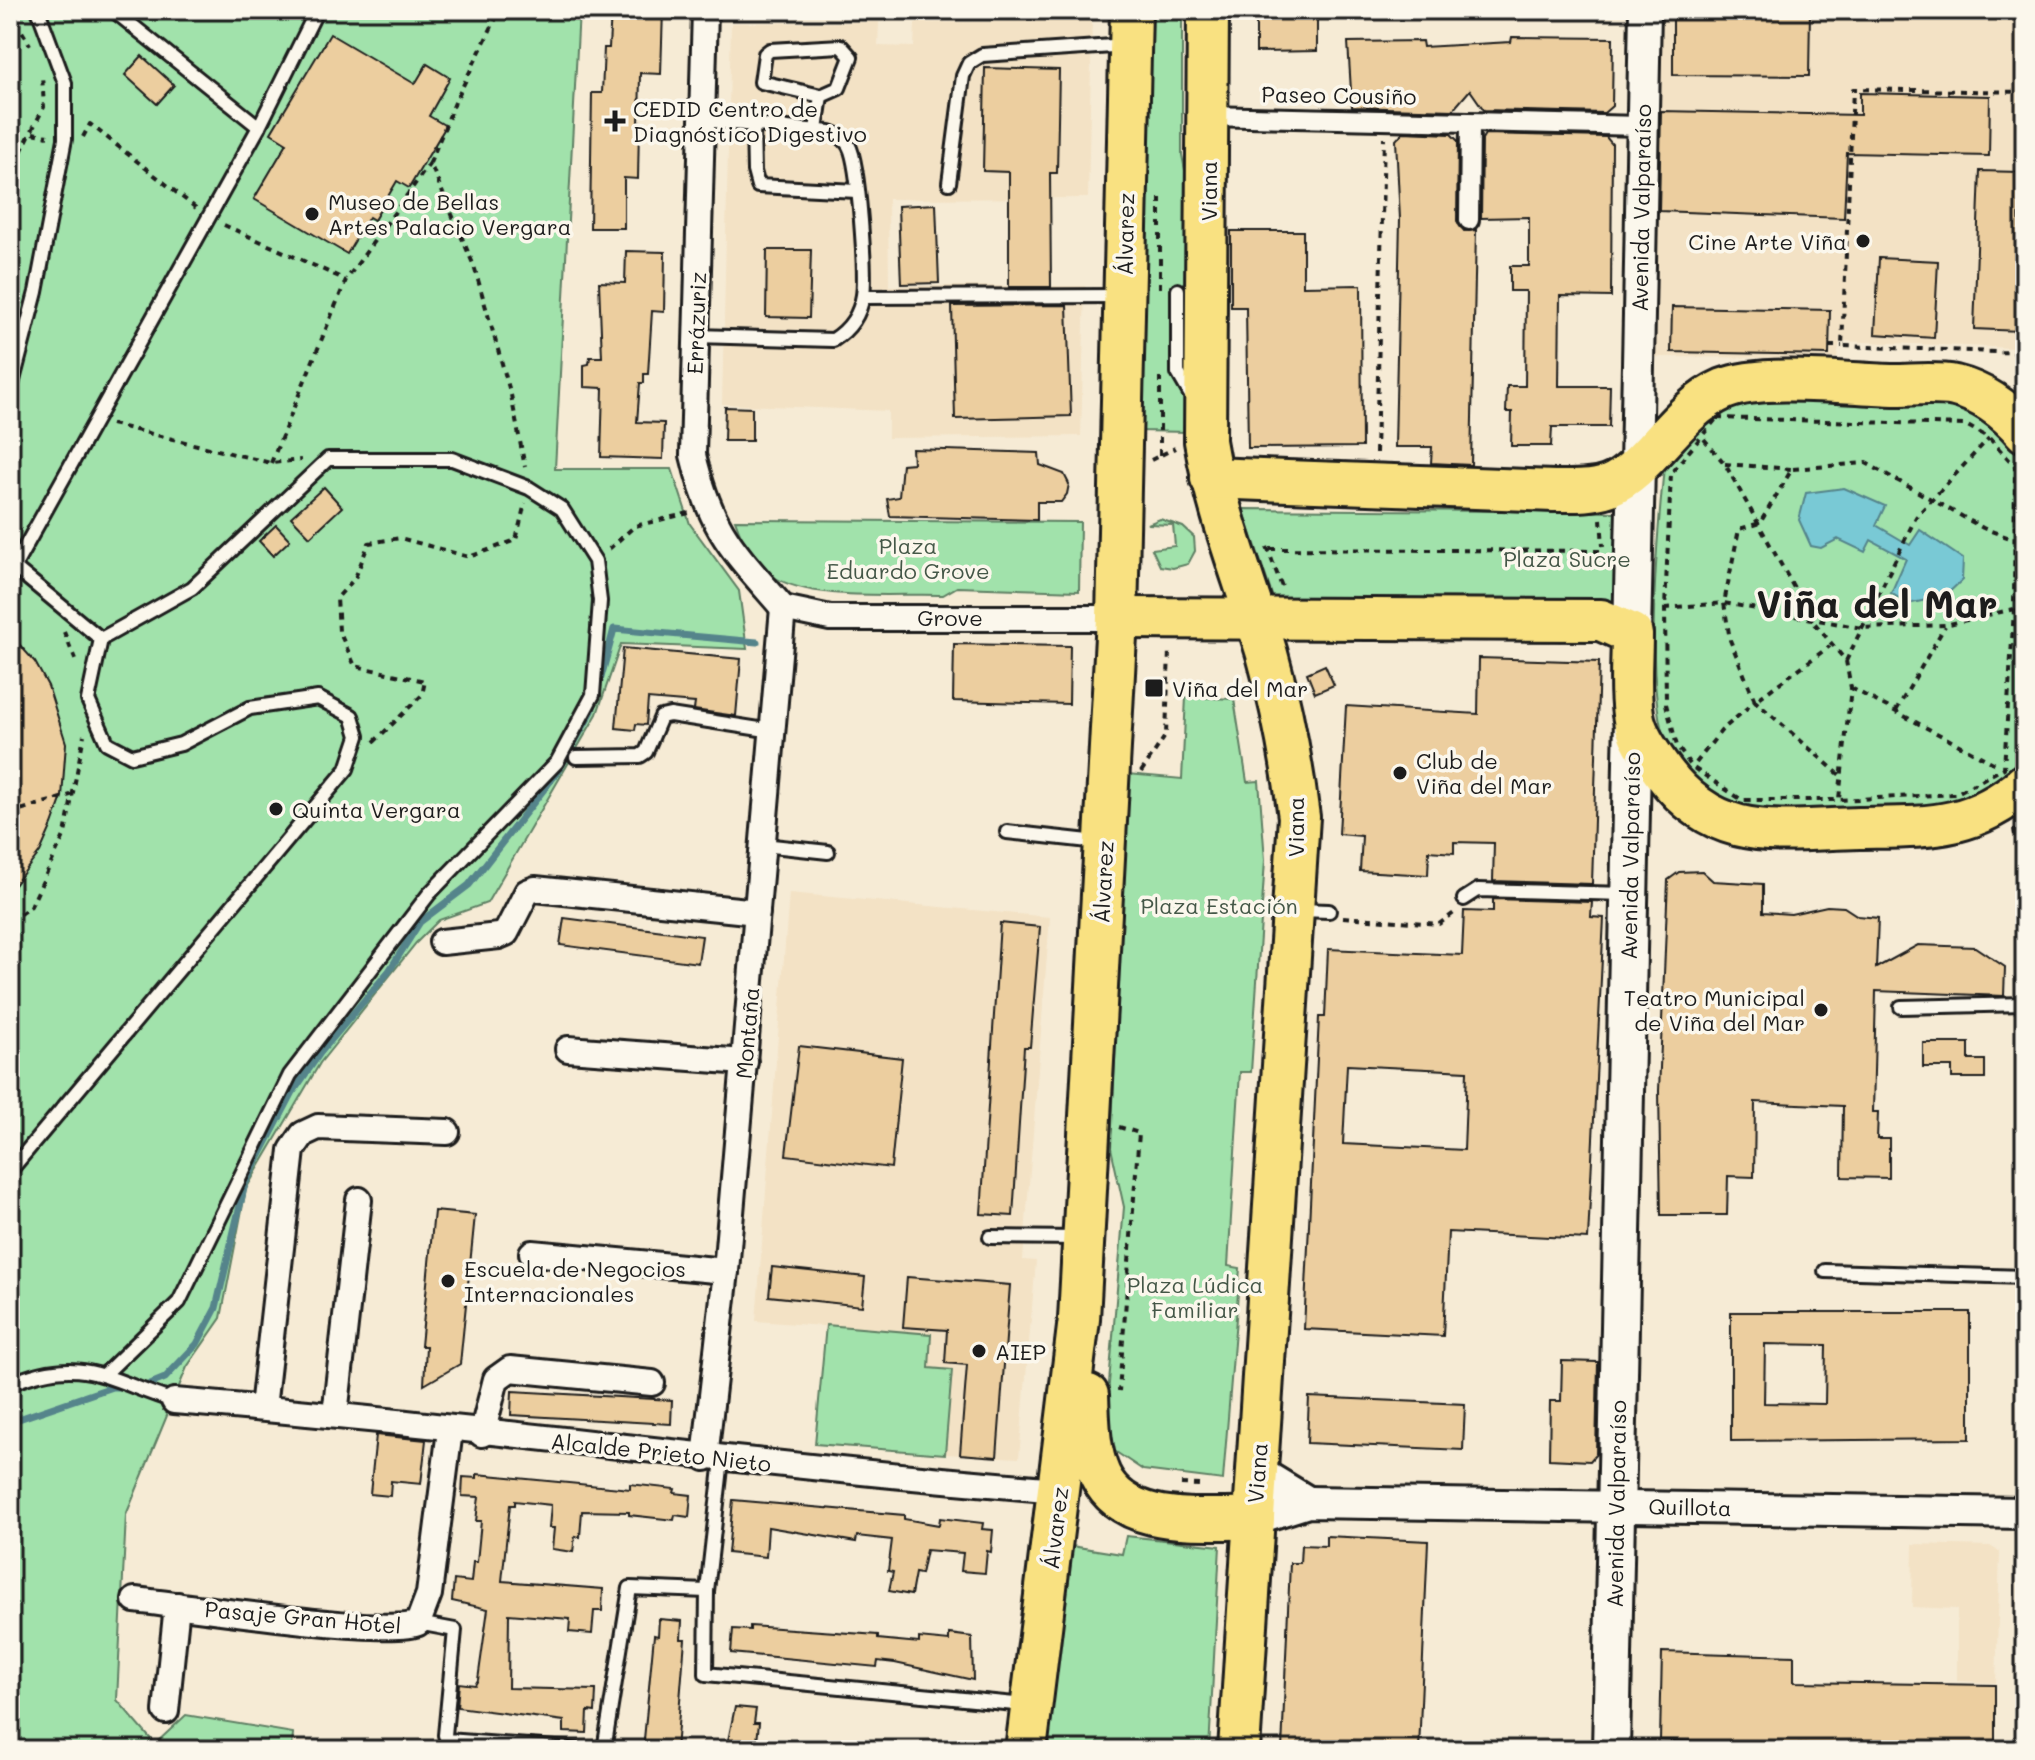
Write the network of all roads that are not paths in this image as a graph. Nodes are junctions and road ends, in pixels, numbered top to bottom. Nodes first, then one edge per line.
1 (38, 10) edge
2 (113, 10) edge
3 (317, 10) edge
4 (705, 10) edge
5 (1208, 10) edge
6 (1645, 10) edge
7 (1130, 27) edge
8 (821, 96) junction
9 (1207, 116) junction
10 (702, 120) junction
11 (1470, 123) junction
12 (753, 125) junction
13 (1642, 126) junction
14 (259, 127) junction
15 (816, 130) junction
16 (949, 183) dead end
17 (857, 191) junction
18 (1469, 220) dead end
19 (1178, 290) dead end
20 (1142, 296) junction
21 (863, 297) junction
22 (696, 336) junction
23 (10, 392) edge
24 (1205, 420) junction
25 (2007, 435) edge
26 (1636, 466) junction
27 (1211, 478) junction
28 (783, 608) junction
29 (1117, 618) junction
30 (1255, 621) junction
31 (1632, 634) junction
32 (101, 639) junction
33 (1633, 716) junction
34 (773, 731) junction
35 (576, 757) dead end
36 (2013, 783) edge
37 (1007, 832) dead end
38 (1106, 842) junction
39 (763, 845) junction
40 (828, 852) dead end
41 (1629, 894) junction
42 (1464, 899) dead end
43 (757, 912) junction
44 (442, 942) dead end
45 (2025, 1004) edge
46 (1901, 1007) dead end
47 (568, 1049) dead end
48 (745, 1062) junction
49 (447, 1132) dead end
50 (10, 1171) edge
51 (359, 1200) dead end
52 (990, 1237) dead end
53 (1083, 1238) junction
54 (532, 1253) dead end
55 (726, 1271) junction
56 (1825, 1271) dead end
57 (2025, 1277) edge
58 (1079, 1319) junction
59 (106, 1373) junction
60 (652, 1383) dead end
61 (10, 1384) edge
62 (162, 1397) joint
63 (263, 1408) junction
64 (335, 1415) junction
65 (450, 1430) junction
66 (482, 1434) junction
67 (714, 1458) junction
68 (1257, 1471) junction
69 (1060, 1490) junction
70 (1308, 1502) junction
71 (1615, 1506) junction
72 (2025, 1513) edge
73 (1254, 1519) junction
74 (707, 1591) junction
75 (135, 1600) dead end
76 (177, 1605) junction
77 (418, 1623) junction
78 (1032, 1706) junction
79 (166, 1711) dead end
80 (583, 1750) edge
81 (604, 1750) edge
82 (1026, 1750) edge
83 (1239, 1750) edge
84 (1611, 1750) edge

1 - 23 lane
2 - 14 lane
3 - 14 lane
4 - 10 street, Errázuriz
5 - 9 main road, Viana
6 - 13 street, Avenida Valparaíso
7 - 16 lane
7 - 20 main road, Álvarez
8 - 8 lane
8 - 15 lane
9 - 11 street, Paseo Cousiño
9 - 24 main road, Viana
10 - 12 lane
10 - 22 street, Errázuriz
11 - 13 street, Paseo Cousiño
11 - 18 street
12 - 15 lane
12 - 17 lane
13 - 26 street, Avenida Valparaíso
14 - 32 lane
15 - 17 lane
17 - 21 lane
19 - 24 lane
20 - 21 lane
20 - 29 main road, Álvarez
21 - 22 lane
22 - 28 street, Errázuriz
24 - 27 main road, Viana
25 - 26 main road
26 - 27 main road
26 - 31 main road, Avenida Valparaíso
27 - 30 main road, Viana
28 - 29 street, Grove
28 - 34 street, Montaña
29 - 30 main road
29 - 38 main road, Álvarez
30 - 31 main road
30 - 68 main road, Viana
31 - 33 main road, Avenida Valparaíso
32 - 50 lane
32 - 59 lane
33 - 36 main road
33 - 41 main road, Avenida Valparaíso
34 - 35 lane
34 - 39 street, Montaña
37 - 38 lane
38 - 53 main road, Álvarez
39 - 40 lane
39 - 43 street, Montaña
41 - 42 lane
41 - 71 main road, Avenida Valparaíso
43 - 44 street
43 - 48 street, Montaña
45 - 46 lane
47 - 48 street
48 - 55 street, Montaña
49 - 63 street
51 - 64 street
52 - 53 lane
53 - 58 main road, Álvarez
54 - 55 street
55 - 67 street, Montaña
56 - 57 lane
58 - 69 main road, Álvarez
58 - 73 main road
59 - 61 lane
59 - 62 lane
60 - 66 street
62 - 63 street, Alcalde Prieto Nieto
63 - 64 street, Alcalde Prieto Nieto
64 - 65 street, Alcalde Prieto Nieto
65 - 66 street, Alcalde Prieto Nieto
65 - 77 street, Pasaje Gran Hotel
66 - 67 street, Alcalde Prieto Nieto
67 - 69 street, Alcalde Prieto Nieto
67 - 74 lane
68 - 70 street
68 - 73 main road, Viana
69 - 78 main road, Álvarez
70 - 71 street, Quillota
70 - 73 street, Quillota
71 - 72 street, Quillota
71 - 84 main road, Avenida Valparaíso
73 - 83 main road, Viana
74 - 78 lane
74 - 81 lane
75 - 76 street, Pasaje Gran Hotel
76 - 77 street, Pasaje Gran Hotel
76 - 79 street
77 - 80 lane
78 - 82 main road, Álvarez

